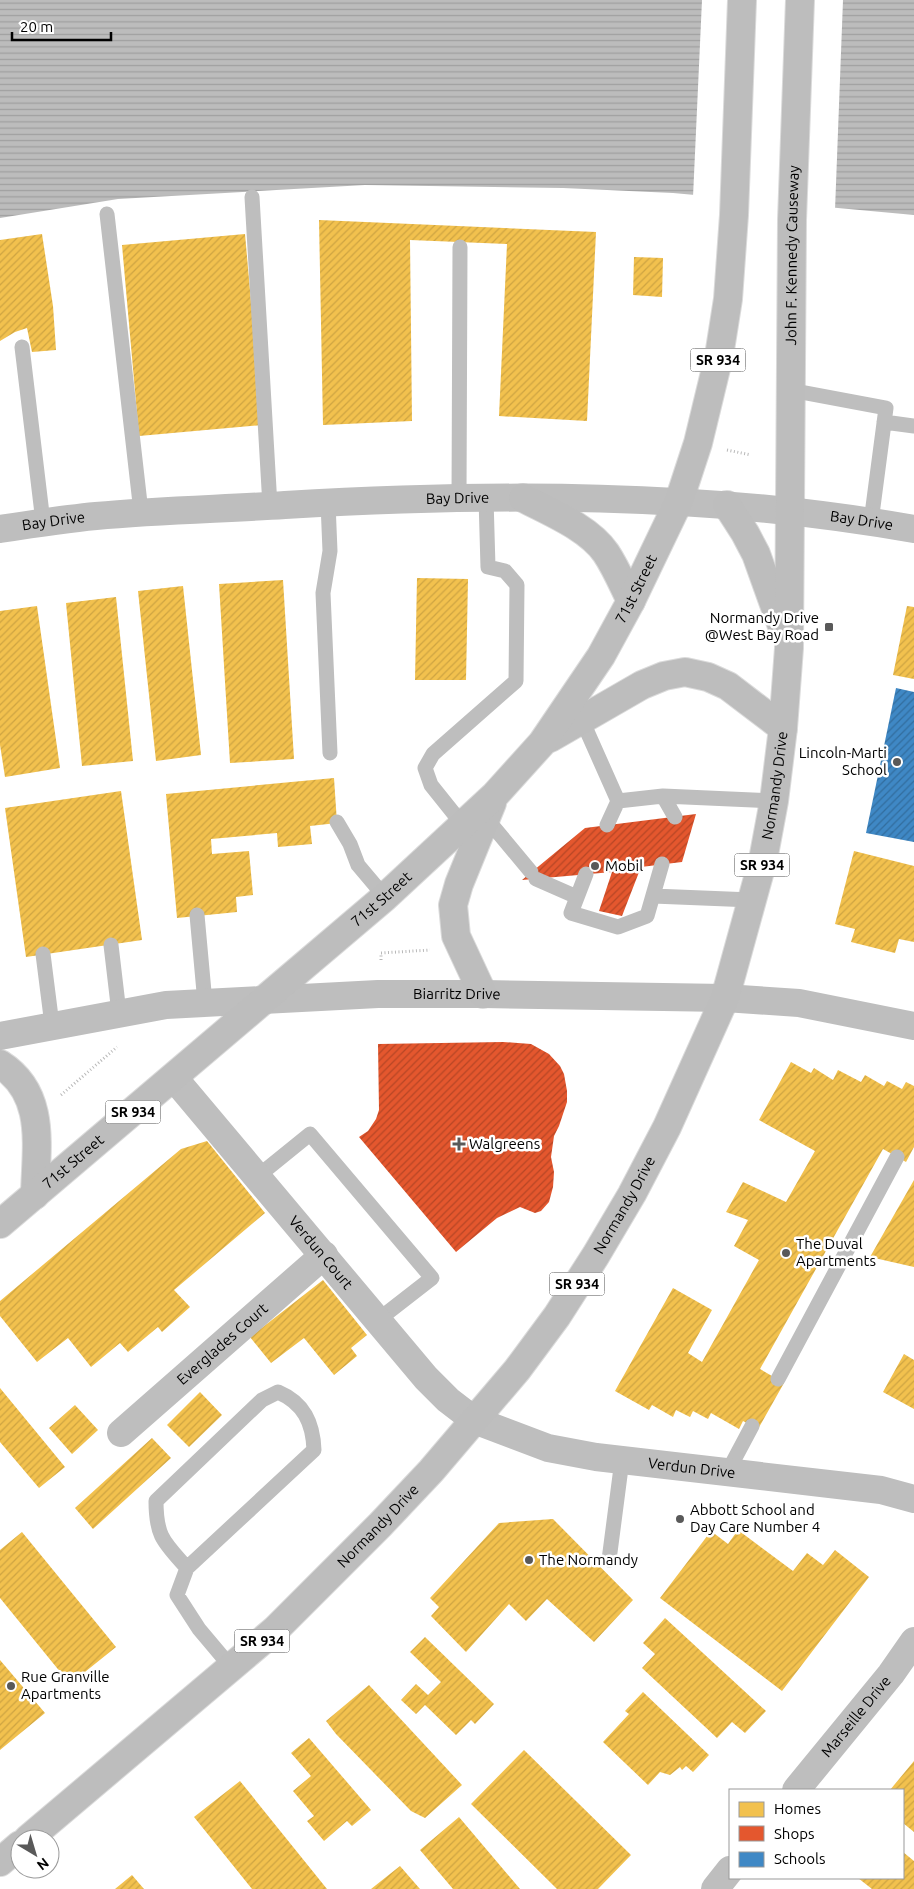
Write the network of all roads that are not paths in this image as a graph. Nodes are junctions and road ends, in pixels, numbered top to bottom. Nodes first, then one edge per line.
1 (742, 0) edge
2 (800, 0) edge
3 (252, 197) dead end
4 (107, 214) dead end
5 (460, 246) dead end
6 (22, 347) dead end
7 (790, 390) junction
8 (884, 422) junction
9 (914, 426) edge
10 (486, 498) junction
11 (523, 498) junction
12 (459, 499) junction
13 (680, 501) junction
14 (328, 503) junction
15 (727, 505) junction
16 (270, 506) junction
17 (789, 510) junction
18 (141, 512) junction
19 (44, 522) junction
20 (872, 522) junction
21 (914, 529) edge
22 (0, 530) edge
23 (631, 601) junction
24 (789, 648) junction
25 (582, 720) junction
26 (783, 728) junction
27 (542, 743) junction
28 (330, 752) dead end
29 (663, 796) junction
30 (618, 801) junction
31 (774, 801) junction
32 (481, 813) junction
33 (675, 817) dead end
34 (337, 822) dead end
35 (607, 825) dead end
36 (662, 864) dead end
37 (586, 874) dead end
38 (653, 896) junction
39 (385, 897) junction
40 (577, 897) junction
41 (752, 900) junction
42 (197, 915) dead end
43 (111, 944) dead end
44 (43, 954) dead end
45 (483, 994) junction
46 (725, 998) junction
47 (266, 1000) junction
48 (205, 1003) junction
49 (119, 1013) junction
50 (52, 1025) junction
51 (914, 1026) edge
52 (0, 1036) edge
53 (0, 1064) edge
54 (174, 1078) junction
55 (897, 1157) dead end
56 (257, 1177) junction
57 (35, 1195) junction
58 (0, 1224) edge
59 (324, 1255) junction
60 (378, 1320) junction
61 (778, 1379) dead end
62 (474, 1420) junction
63 (752, 1426) dead end
64 (121, 1433) dead end
65 (622, 1460) junction
66 (727, 1473) junction
67 (914, 1499) edge
68 (609, 1560) dead end
69 (187, 1568) junction
70 (914, 1641) edge
71 (231, 1667) junction
72 (797, 1789) edge
73 (40, 1829) edge
74 (10, 1854) edge
75 (0, 1862) edge
76 (729, 1871) edge
77 (715, 1889) edge

1 - 13 main road, SR 934
2 - 7 main road, John F. Kennedy Causeway / SR 934
3 - 16 lane
4 - 18 lane
5 - 12 lane
6 - 19 lane
7 - 8 lane
7 - 17 main road, John F. Kennedy Causeway / SR 934
8 - 9 lane
8 - 20 lane
10 - 11 street, Bay Drive
10 - 12 street, Bay Drive
10 - 32 lane
11 - 13 street, Bay Drive
11 - 23 main road
12 - 14 street, Bay Drive
13 - 15 street, Bay Drive
13 - 23 main road, 71st Street / SR 934
14 - 16 street, Bay Drive
14 - 28 lane
15 - 17 street, Bay Drive
15 - 24 main road
16 - 18 street, Bay Drive
17 - 20 street, Bay Drive
17 - 24 main road, Normandy Drive / SR 934
18 - 19 street, Bay Drive
19 - 22 street, Bay Drive
20 - 21 street, Bay Drive
23 - 27 main road, 71st Street / SR 934
24 - 26 main road, Normandy Drive / SR 934
25 - 26 main road
25 - 27 main road
25 - 30 lane
26 - 31 main road, Normandy Drive / SR 934
27 - 32 main road, 71st Street / SR 934
29 - 30 lane
29 - 31 lane
29 - 33 lane
30 - 35 lane
31 - 41 main road, Normandy Drive / SR 934
32 - 39 main road, 71st Street / SR 934
32 - 40 lane
32 - 45 main road
34 - 39 lane
36 - 38 lane
37 - 40 lane
38 - 40 lane
38 - 41 lane
39 - 47 main road, 71st Street / SR 934
41 - 46 main road, Normandy Drive / SR 934
42 - 48 lane
43 - 49 lane
44 - 50 lane
45 - 46 street, Biarritz Drive
45 - 47 street, Biarritz Drive
46 - 51 street, Biarritz Drive
46 - 62 main road, Normandy Drive / SR 934
47 - 48 street, Biarritz Drive
47 - 54 main road, 71st Street / SR 934
48 - 49 street, Biarritz Drive
49 - 50 street, Biarritz Drive
50 - 52 street, Biarritz Drive
53 - 57 main road
54 - 56 street, Verdun Court
54 - 57 main road, 71st Street / SR 934
55 - 61 lane
56 - 59 street, Verdun Court
56 - 60 lane
57 - 58 main road, 71st Street / SR 934
59 - 60 street, Verdun Court
59 - 64 street, Everglades Court
60 - 62 street, Verdun Court
62 - 65 street, Verdun Drive
62 - 71 main road, Normandy Drive / SR 934
63 - 66 lane
65 - 66 street, Verdun Drive
65 - 68 lane
66 - 67 street, Verdun Drive
69 - 69 lane
69 - 71 lane
70 - 72 street, Marseille Drive
71 - 73 main road, Normandy Drive / SR 934
74 - 75 main road
76 - 77 street

